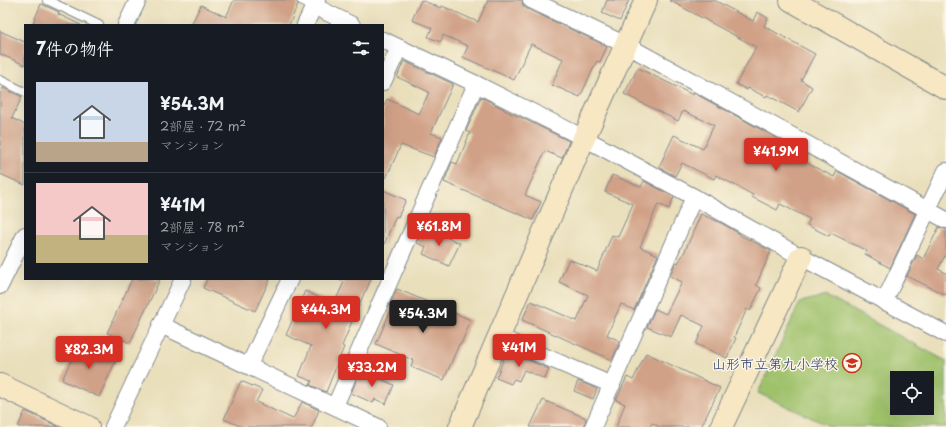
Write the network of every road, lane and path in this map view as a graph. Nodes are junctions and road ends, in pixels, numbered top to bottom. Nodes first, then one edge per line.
1 (47, 0) edge
2 (138, 0) edge
3 (531, 0) edge
4 (646, 0) edge
5 (791, 0) edge
6 (311, 2) edge
7 (97, 24) edge
8 (126, 24) edge
9 (305, 24) edge
10 (350, 24) edge
11 (384, 40) edge
12 (626, 45) junction
13 (399, 48) junction
14 (0, 80) edge
15 (384, 80) edge
16 (476, 84) junction
17 (946, 88) edge
18 (24, 92) edge
19 (584, 138) junction
20 (946, 170) edge
21 (694, 197) junction
22 (927, 209) junction
23 (946, 220) edge
24 (24, 237) edge
25 (801, 257) junction
26 (183, 280) edge
27 (290, 280) edge
28 (0, 286) edge
29 (884, 302) junction
30 (162, 325) junction
31 (946, 334) edge
32 (499, 337) junction
33 (249, 365) junction
34 (0, 385) edge
35 (612, 385) junction
36 (335, 406) junction
37 (88, 427) edge
38 (113, 427) edge
39 (378, 427) edge
40 (460, 427) edge
41 (593, 427) edge
42 (721, 427) edge

1 - 7 lane
2 - 8 street
3 - 12 street
4 - 12 street
5 - 17 street
6 - 9 street
6 - 10 street
11 - 13 street
12 - 19 street
12 - 22 street
13 - 15 street
13 - 16 street
14 - 18 lane
16 - 19 street
16 - 36 street
19 - 21 street
19 - 32 street
20 - 22 street
21 - 25 street
21 - 35 street
22 - 23 street
22 - 29 street
24 - 28 street
25 - 29 street
25 - 42 street
26 - 30 street
27 - 33 street
29 - 31 street
30 - 33 street
30 - 38 street
32 - 35 street
32 - 40 street
33 - 36 street
34 - 37 street
35 - 41 street
36 - 39 street

